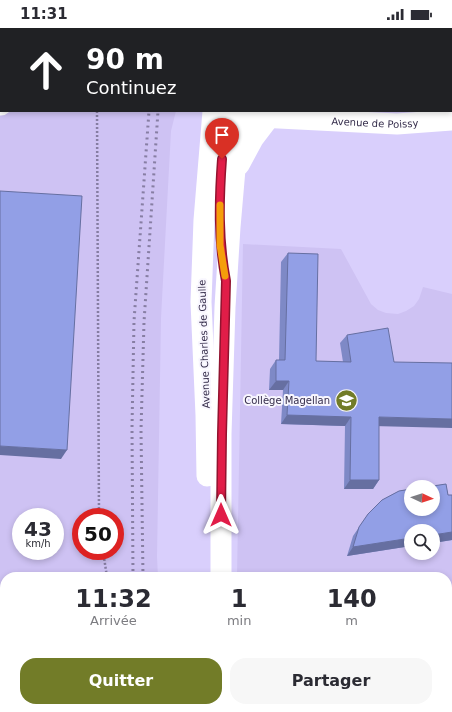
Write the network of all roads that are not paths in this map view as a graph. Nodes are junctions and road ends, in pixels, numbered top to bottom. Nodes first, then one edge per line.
1 (213, 112) edge
2 (232, 112) edge
3 (269, 118) junction
4 (452, 120) edge
5 (236, 173) junction
6 (226, 281) junction
7 (210, 572) edge
8 (221, 572) edge

1 - 7 main road, Avenue Charles de Gaulle
2 - 3 main road, Avenue de Poissy
2 - 5 main road, Avenue Charles de Gaulle
2 - 6 main road
3 - 4 main road, Avenue de Poissy
3 - 5 main road
5 - 6 main road, Avenue Charles de Gaulle
6 - 8 main road, Avenue Charles de Gaulle

